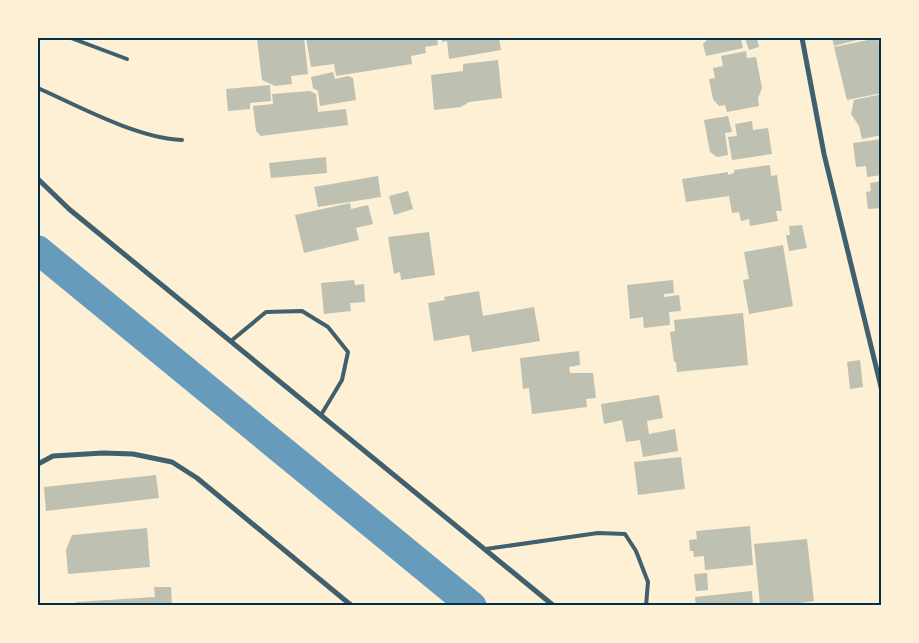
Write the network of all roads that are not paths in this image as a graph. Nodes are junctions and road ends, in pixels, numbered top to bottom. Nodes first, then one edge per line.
1 (70, 38) edge
2 (802, 38) edge
3 (127, 59) dead end
4 (38, 88) edge
5 (182, 140) dead end
6 (38, 179) edge
7 (231, 341) junction
8 (882, 391) edge
9 (321, 415) junction
10 (38, 464) edge
11 (486, 549) junction
12 (352, 606) edge
13 (554, 606) edge
14 (646, 606) edge

1 - 3 lane
2 - 8 street
4 - 5 lane
6 - 7 street
7 - 9 street
7 - 9 lane
9 - 11 street
10 - 12 street
11 - 13 street
11 - 14 lane

